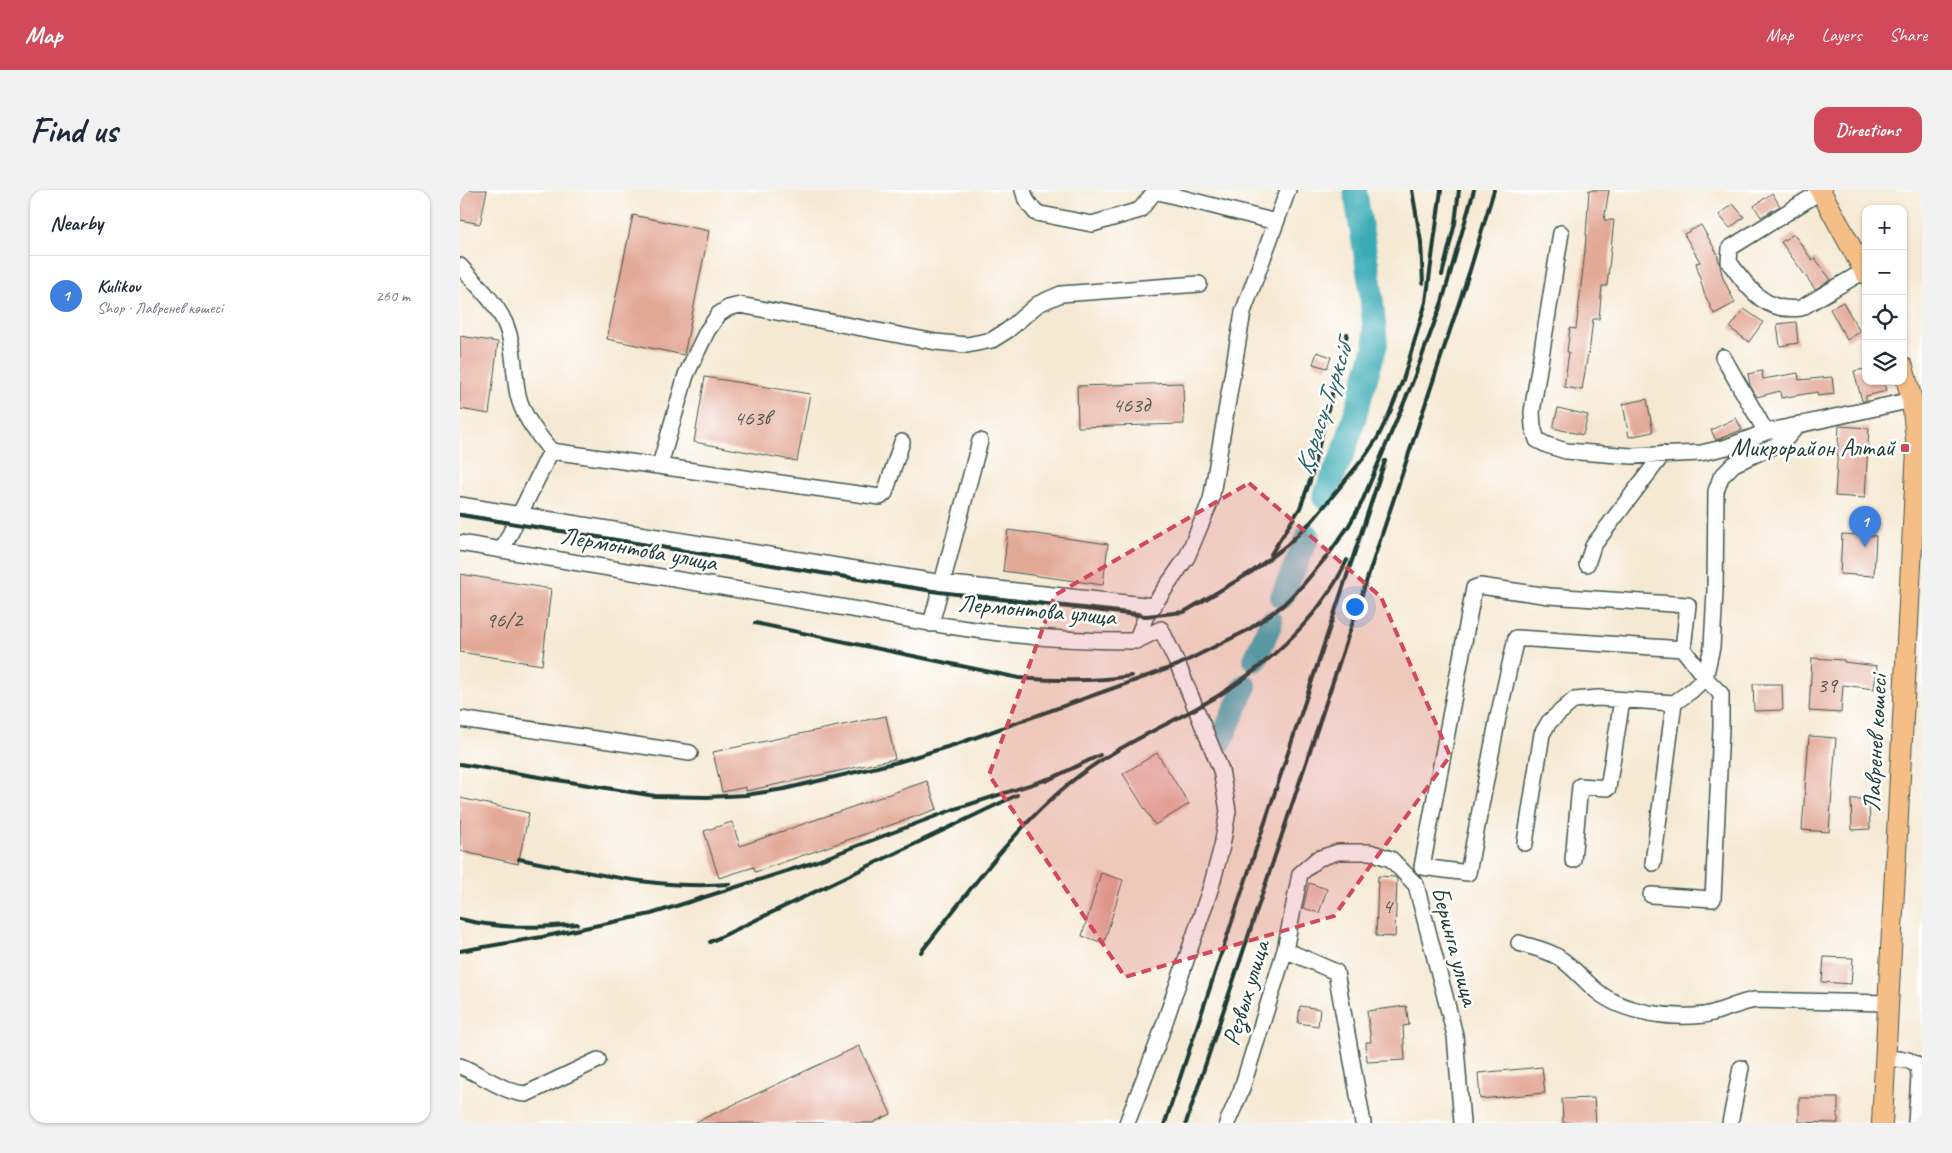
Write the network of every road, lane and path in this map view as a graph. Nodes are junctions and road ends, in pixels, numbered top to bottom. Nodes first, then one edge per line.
1 (1023, 190) edge
2 (1154, 190) edge
3 (1288, 190) edge
4 (1821, 191) edge
5 (1276, 222) junction
6 (1561, 233) dead end
7 (460, 266) edge
8 (1862, 267) edge
9 (1862, 275) edge
10 (1199, 284) dead end
11 (1723, 356) dead end
12 (1907, 382) edge
13 (1912, 400) junction
14 (1799, 424) junction
15 (1766, 432) junction
16 (980, 441) dead end
17 (902, 442) dead end
18 (1920, 448) edge
19 (550, 451) junction
20 (1663, 454) junction
21 (660, 465) junction
22 (460, 505) edge
23 (519, 516) junction
24 (460, 543) edge
25 (502, 550) junction
26 (1587, 564) dead end
27 (942, 583) junction
28 (1154, 606) junction
29 (931, 624) junction
30 (1136, 641) junction
31 (1683, 649) junction
32 (1705, 678) junction
33 (1622, 700) junction
34 (1674, 703) junction
35 (460, 719) edge
36 (690, 753) dead end
37 (1525, 843) dead end
38 (1573, 860) dead end
39 (1653, 863) dead end
40 (1300, 874) joint
41 (1651, 895) dead end
42 (1518, 943) dead end
43 (1285, 950) junction
44 (1888, 1003) junction
45 (1885, 1058) junction
46 (598, 1060) dead end
47 (460, 1066) edge
48 (1742, 1068) dead end
49 (1127, 1123) edge
50 (1227, 1123) edge
51 (1363, 1123) edge
52 (1462, 1123) edge
53 (1730, 1123) edge
54 (1882, 1123) edge
55 (1916, 1123) edge

1 - 2 street
2 - 5 street
3 - 5 street, Лермонтова улица
4 - 8 main road
4 - 9 street
5 - 28 street, Лермонтова улица
6 - 20 street
7 - 19 street
10 - 21 street
11 - 15 street
12 - 13 main road, Лавренев көшесі
13 - 14 street
13 - 18 main road, Лавренев көшесі
14 - 15 street
14 - 32 street
15 - 20 street
16 - 27 street
17 - 21 street
18 - 44 main road, Лавренев көшесі
19 - 21 street
19 - 23 street
20 - 26 street
22 - 23 street
23 - 25 street
23 - 27 street
24 - 25 street, Лермонтова улица
25 - 29 street, Лермонтова улица
27 - 28 street
27 - 29 street
28 - 30 street, Лермонтова улица
29 - 30 street, Лермонтова улица
30 - 49 street
31 - 31 street
31 - 32 street
32 - 34 street
32 - 41 street
33 - 34 street
33 - 37 street
33 - 38 street
34 - 39 street
35 - 36 street
40 - 43 street, Резвых улица
40 - 52 street, Беринга улица
42 - 44 street
43 - 50 street, Резвых улица
43 - 51 street
44 - 45 main road, Лавренев көшесі
45 - 54 main road, Лавренев көшесі
45 - 55 street
46 - 47 street
48 - 53 street

